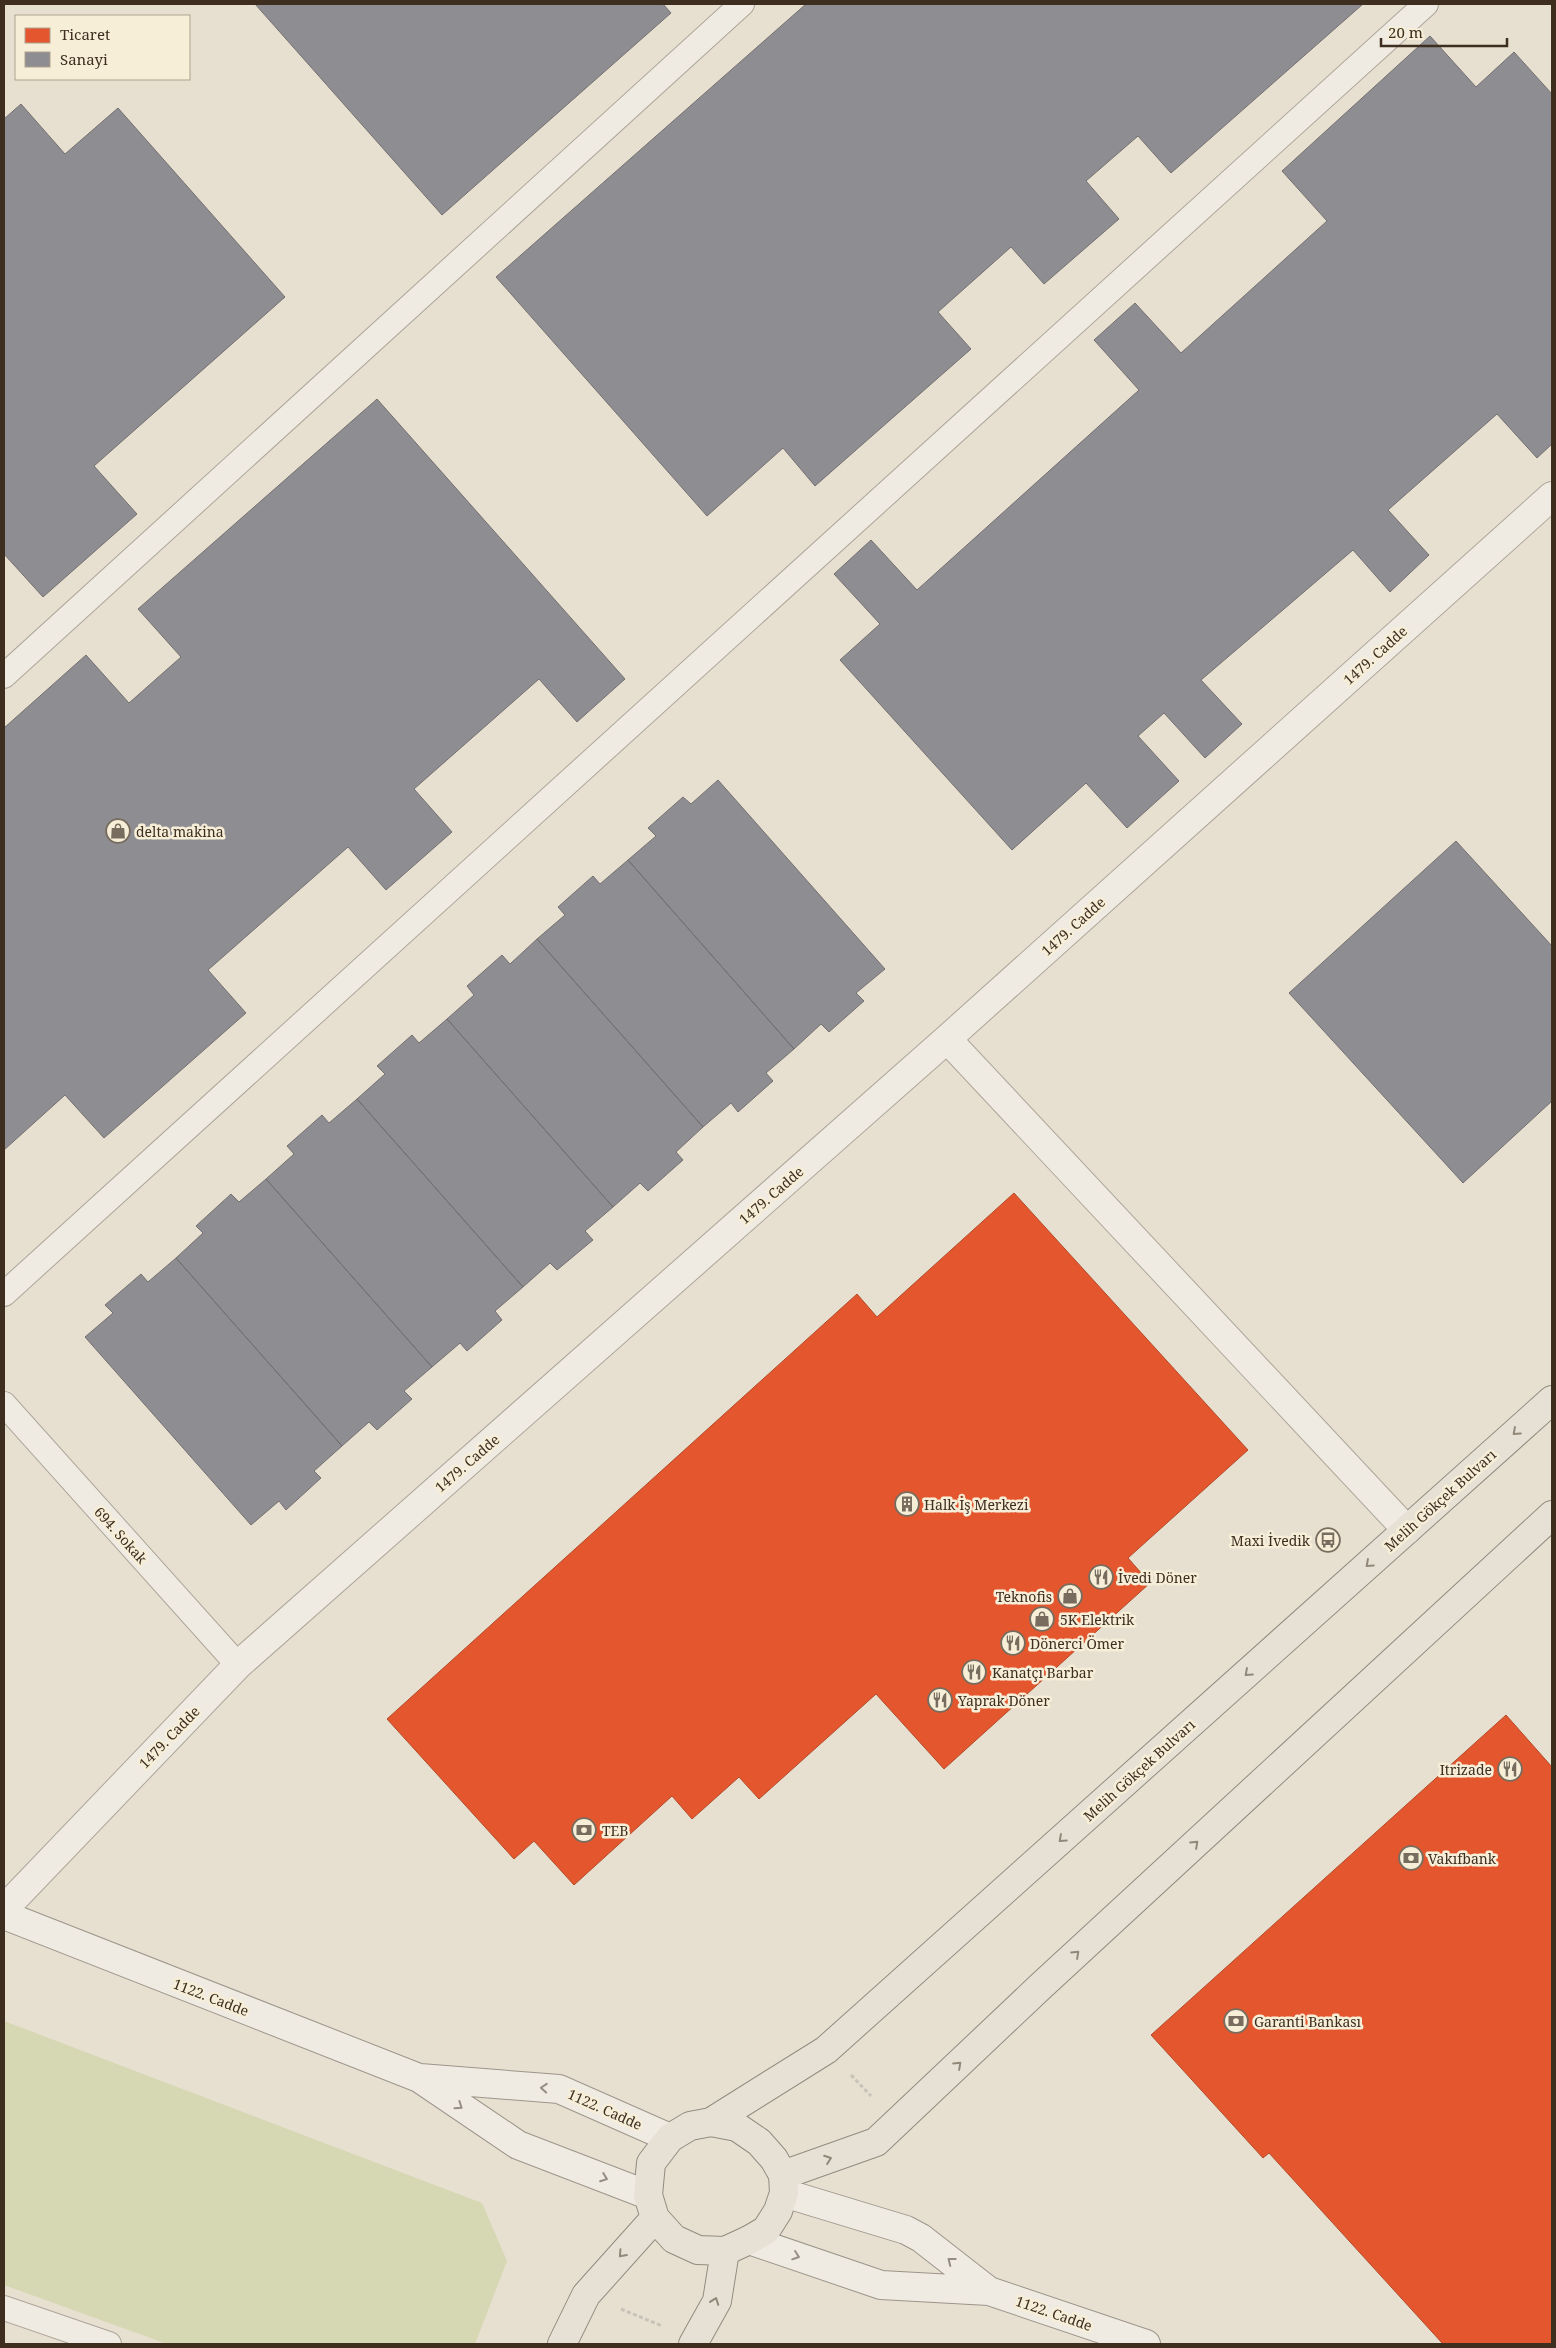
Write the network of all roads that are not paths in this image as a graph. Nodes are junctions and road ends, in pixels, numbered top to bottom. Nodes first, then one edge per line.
1 (742, 4) edge
2 (1426, 4) edge
3 (1552, 496) edge
4 (4, 676) edge
5 (947, 1039) junction
6 (4, 1294) edge
7 (1552, 1400) edge
8 (4, 1404) edge
9 (1552, 1515) edge
10 (1407, 1530) junction
11 (238, 1665) junction
12 (4, 1909) edge
13 (4, 1915) edge
14 (419, 2078) junction
15 (711, 2122) junction
16 (670, 2138) junction
17 (783, 2184) junction
18 (652, 2207) junction
19 (749, 2240) junction
20 (724, 2251) junction
21 (989, 2291) junction
22 (4, 2308) edge
23 (694, 2342) edge
24 (109, 2344) edge
25 (562, 2344) edge
26 (1146, 2344) edge

1 - 4 lane
2 - 6 lane
3 - 5 street, 1479. Cadde
5 - 10 street
5 - 11 street, 1479. Cadde
7 -> 10 main road, Melih Gökçek Bulvarı
8 - 11 lane, 694. Sokak
17 -> 9 main road
10 -> 15 main road, Melih Gökçek Bulvarı
11 - 12 street, 1479. Cadde
13 - 14 street, 1122. Cadde
16 -> 14 street, 1122. Cadde
14 -> 18 street, 1122. Cadde
15 - 16 main road
15 - 17 main road
16 - 18 main road
17 - 19 main road
21 -> 17 street, 1122. Cadde
18 - 20 main road
18 -> 25 main road
19 - 20 main road
19 -> 21 street, 1122. Cadde
23 -> 20 main road
21 - 26 street, 1122. Cadde
22 - 24 lane

